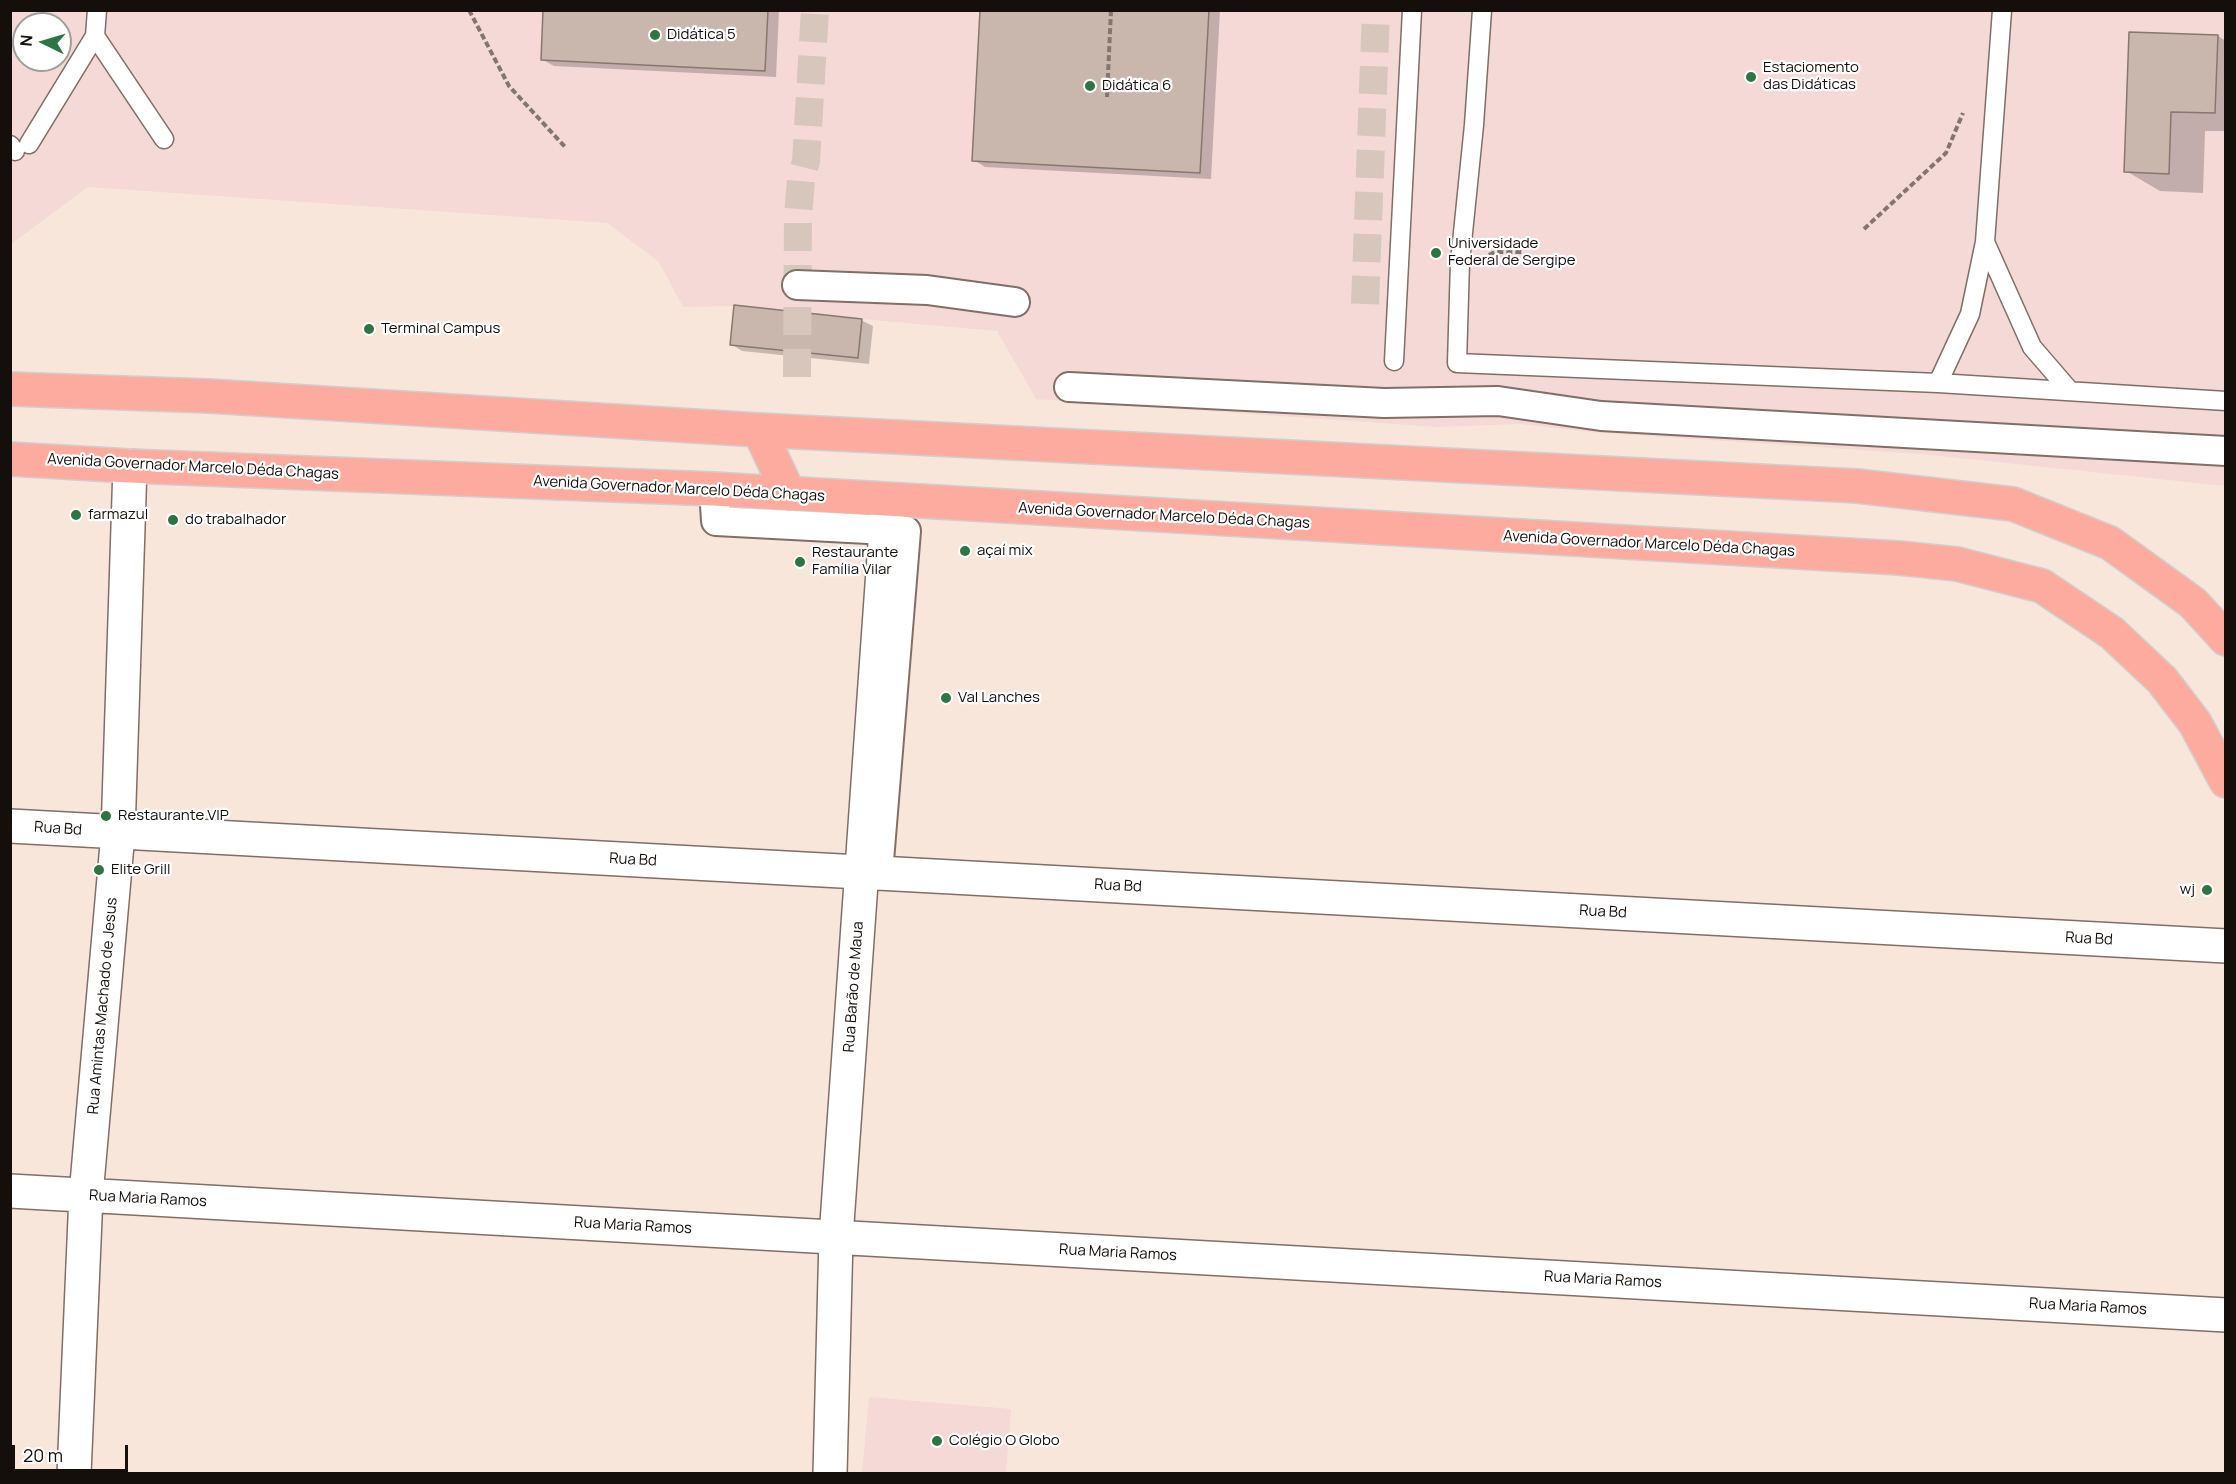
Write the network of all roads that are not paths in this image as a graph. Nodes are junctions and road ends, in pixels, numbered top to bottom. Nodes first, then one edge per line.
1 (97, 10) edge
2 (1412, 10) edge
3 (1482, 10) edge
4 (2002, 10) edge
5 (95, 36) junction
6 (164, 139) dead end
7 (18, 147) edge
8 (1985, 242) junction
9 (797, 285) dead end
10 (1015, 302) dead end
11 (1394, 361) dead end
12 (1938, 384) junction
13 (1069, 387) dead end
14 (10, 389) edge
15 (2070, 391) junction
16 (2226, 401) edge
17 (759, 430) junction
18 (2226, 451) edge
19 (10, 459) edge
20 (130, 466) junction
21 (714, 489) junction
22 (789, 494) junction
23 (886, 514) junction
24 (2226, 639) edge
25 (2226, 781) edge
26 (10, 826) edge
27 (118, 833) junction
28 (870, 873) junction
29 (875, 907) dead end
30 (2226, 946) edge
31 (10, 1191) edge
32 (86, 1195) junction
33 (843, 1237) junction
34 (848, 1272) dead end
35 (2226, 1315) edge
36 (74, 1473) edge
37 (830, 1473) edge
38 (844, 1473) edge

1 - 5 lane
2 - 11 lane
3 - 12 lane
4 - 8 lane
5 - 6 lane
5 - 7 lane
8 - 12 lane
8 - 15 lane
9 - 10 street
12 - 15 lane
13 - 18 street
14 - 17 main road
15 - 16 lane
17 - 22 main road
17 - 24 main road
19 - 20 main road, Avenida Governador Marcelo Déda Chagas
20 - 21 main road, Avenida Governador Marcelo Déda Chagas
20 - 27 street, Rua Amintas Machado de Jesus
21 - 22 main road, Avenida Governador Marcelo Déda Chagas
21 - 23 street
22 - 23 main road, Avenida Governador Marcelo Déda Chagas
23 - 25 main road, Avenida Governador Marcelo Déda Chagas
23 - 28 street, Rua Barão de Maua
26 - 27 street, Rua Bd
27 - 28 street, Rua Bd
27 - 32 street, Rua Amintas Machado de Jesus
28 - 30 street, Rua Bd
28 - 33 street, Rua Barão de Maua
29 - 33 street
31 - 32 street, Rua Maria Ramos
32 - 33 street, Rua Maria Ramos
32 - 36 street, Rua Amintas Machado de Jesus
33 - 35 street, Rua Maria Ramos
33 - 37 street, Rua Barão de Maua
34 - 38 street

